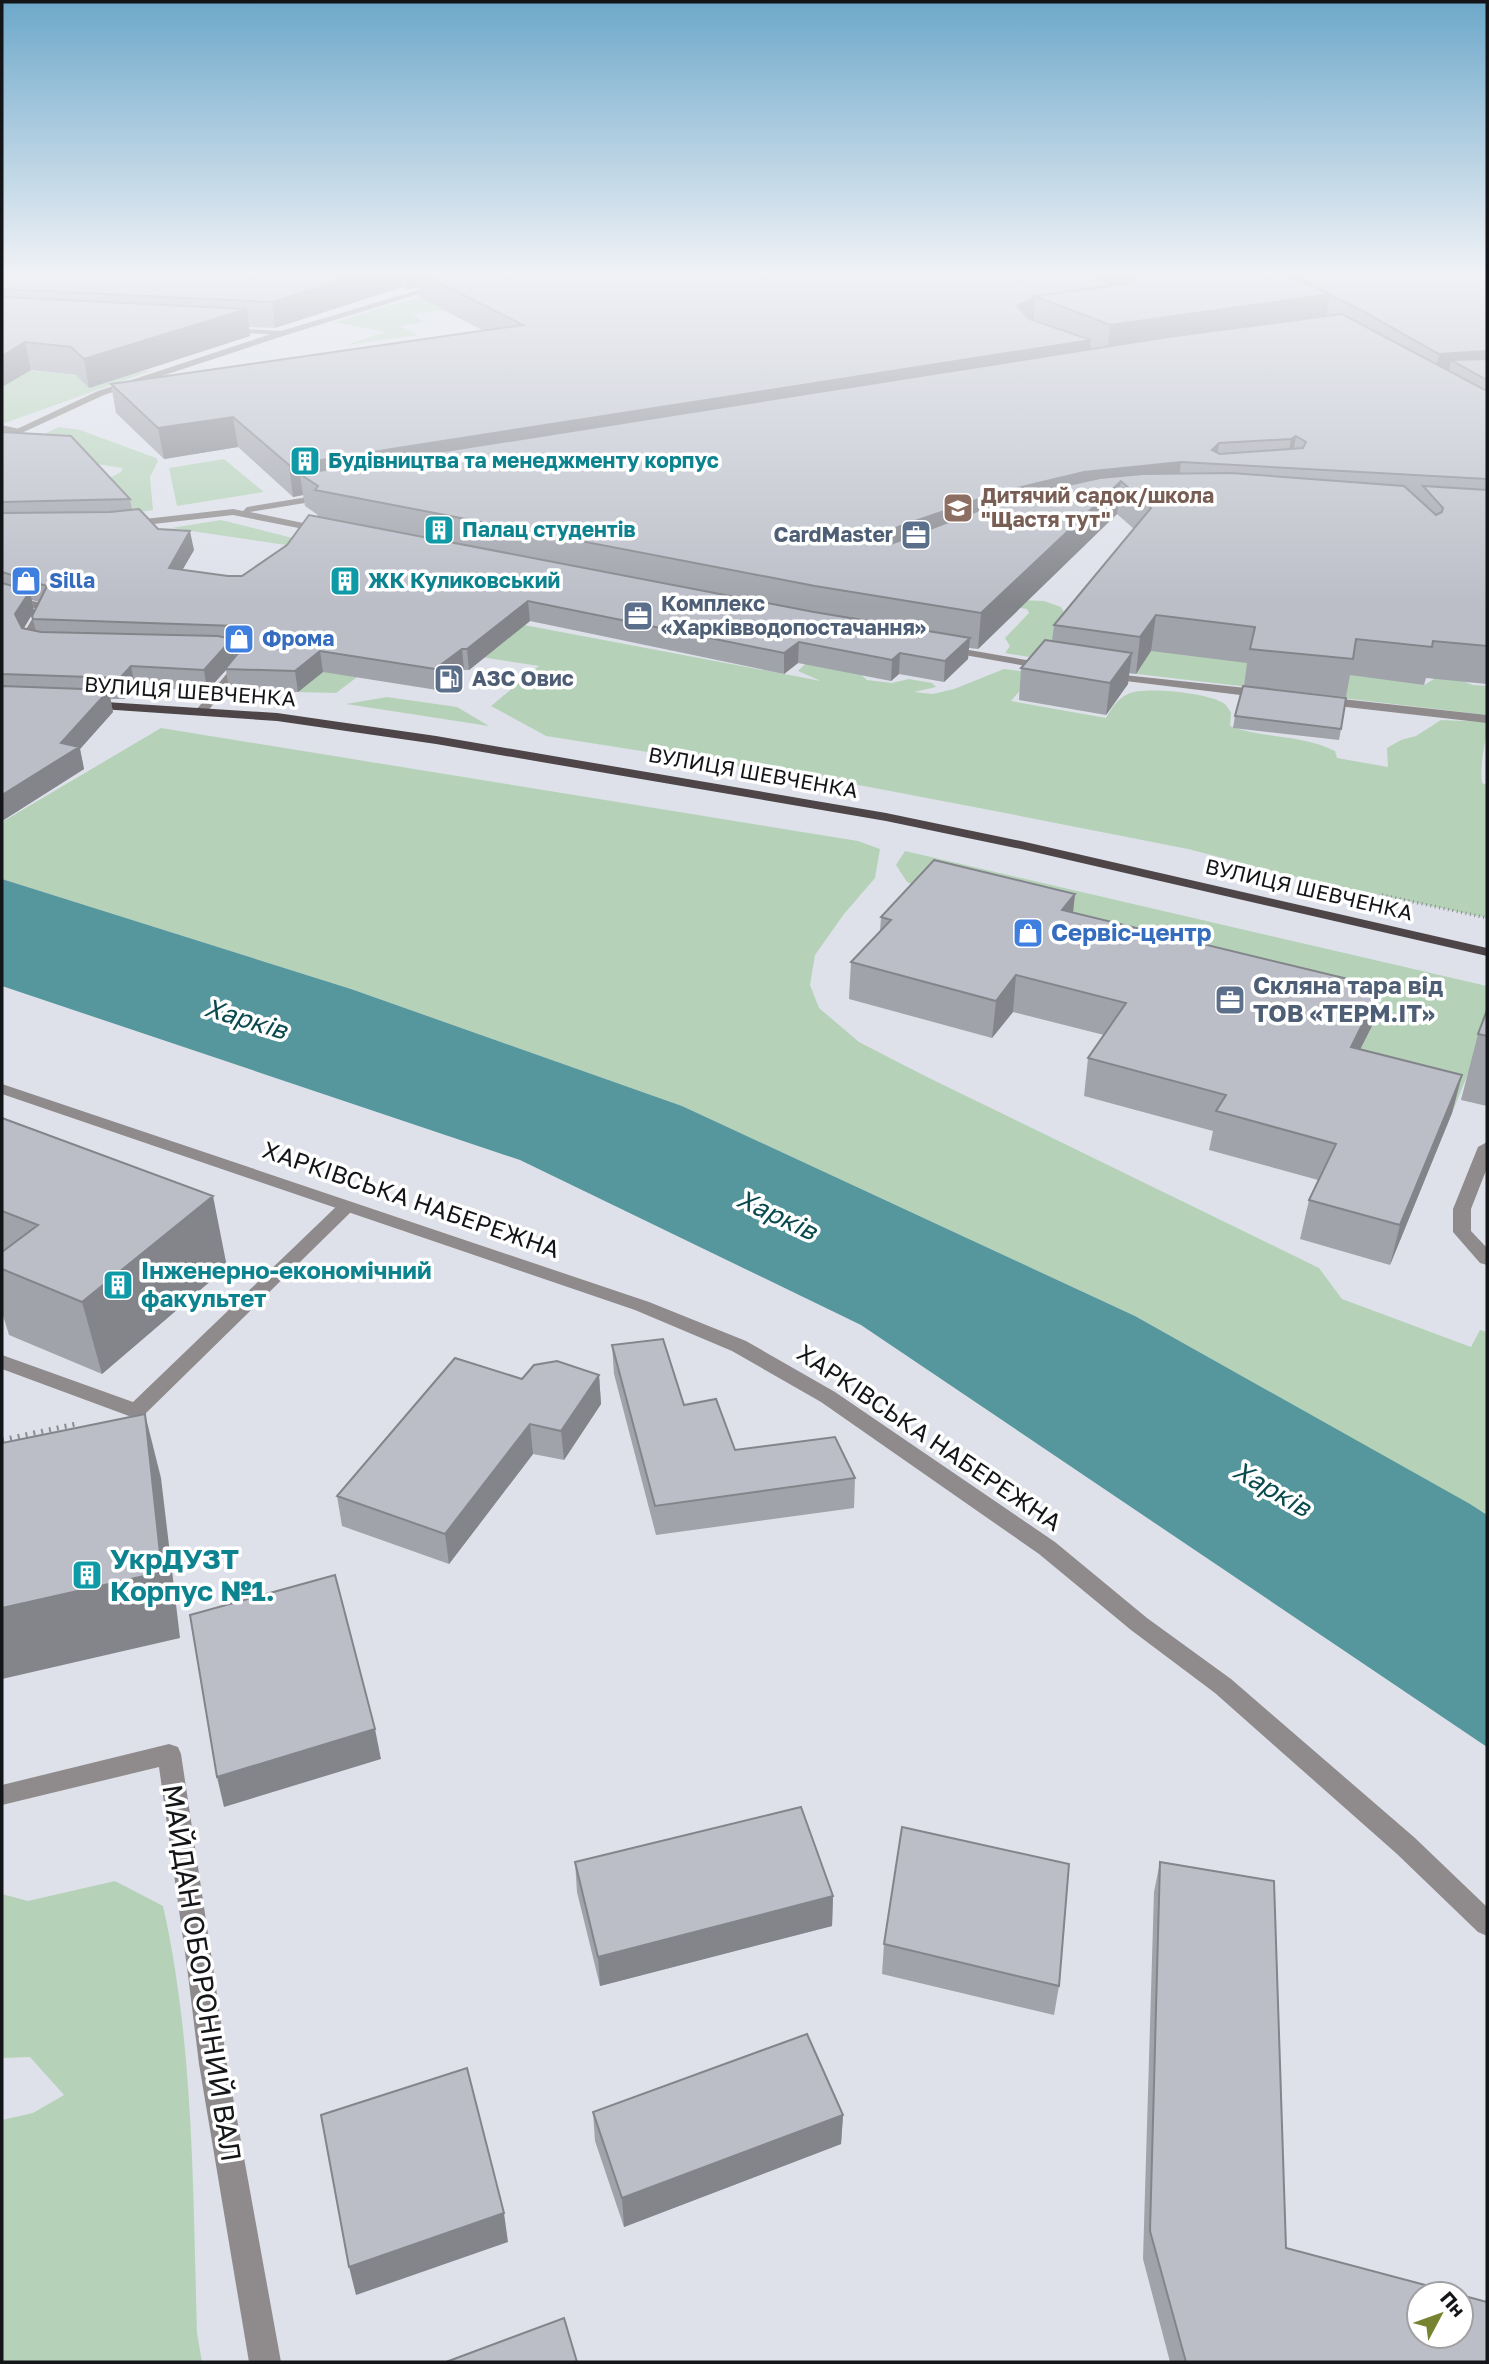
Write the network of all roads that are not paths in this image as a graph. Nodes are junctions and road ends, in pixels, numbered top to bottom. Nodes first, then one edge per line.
1 (128, 384) edge
2 (2, 428) edge
3 (16, 430) junction
4 (2, 439) edge
5 (339, 495) edge
6 (233, 512) junction
7 (113, 525) edge
8 (341, 533) edge
9 (2, 596) edge
10 (928, 646) edge
11 (46, 647) edge
12 (195, 650) edge
13 (1063, 669) edge
14 (1090, 674) edge
15 (1282, 696) edge
16 (1309, 699) edge
17 (81, 704) edge
18 (202, 710) junction
19 (1487, 719) edge
20 (1487, 952) edge
21 (2, 1089) edge
22 (1487, 1147) edge
23 (347, 1206) junction
24 (1487, 1259) edge
25 (2, 1362) edge
26 (2, 1795) edge
27 (1487, 1924) edge
28 (265, 2362) edge

1 - 3 street
2 - 3 street
3 - 4 street
5 - 6 street
6 - 7 street
6 - 8 street
9 - 11 street
10 - 13 street
12 - 18 street
14 - 15 street
16 - 19 street
17 - 18 main road, ВУЛИЦЯ ШЕВЧЕНКА
18 - 20 main road, ВУЛИЦЯ ШЕВЧЕНКА
21 - 23 street, ХАРКІВСЬКА НАБЕРЕЖНА
22 - 24 street
23 - 25 street
23 - 27 street, ХАРКІВСЬКА НАБЕРЕЖНА
26 - 28 street, МАЙДАН ОБОРОННИЙ ВАЛ

